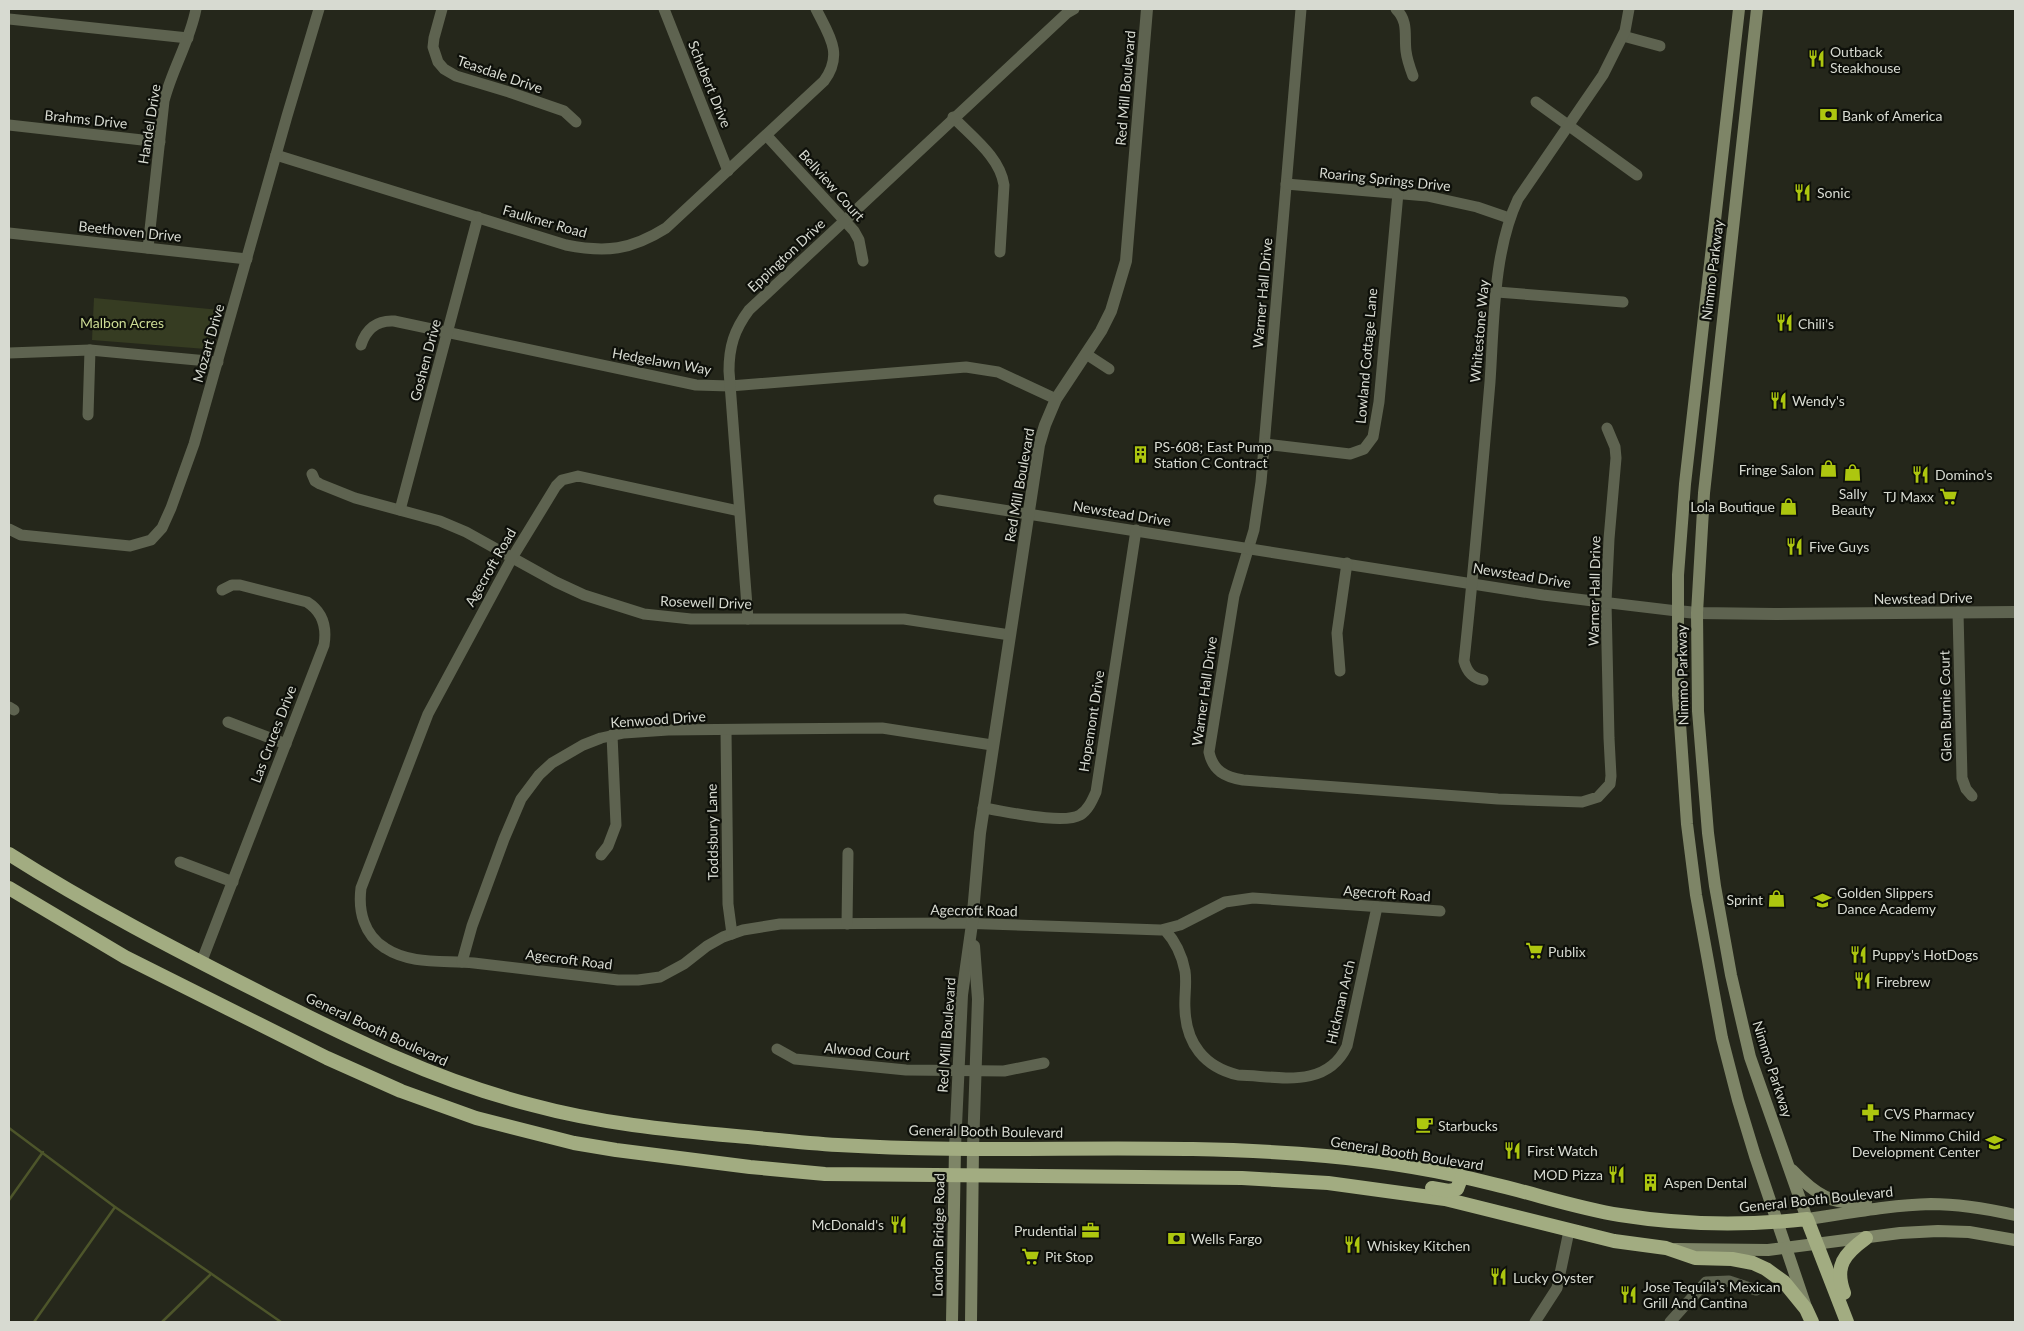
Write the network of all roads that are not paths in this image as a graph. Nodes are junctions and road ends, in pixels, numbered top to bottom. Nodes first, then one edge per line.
1 (196, 9) edge
2 (319, 9) edge
3 (442, 9) edge
4 (664, 9) edge
5 (816, 9) edge
6 (1074, 9) edge
7 (1147, 9) edge
8 (1301, 9) edge
9 (1396, 9) edge
10 (1629, 9) edge
11 (1739, 9) edge
12 (1757, 9) edge
13 (9, 19) edge
14 (1623, 36) junction
15 (188, 38) junction
16 (1660, 46) dead end
17 (1412, 76) dead end
18 (1536, 102) dead end
19 (953, 118) junction
20 (576, 122) dead end
21 (9, 125) edge
22 (1567, 126) junction
23 (767, 136) junction
24 (160, 142) junction
25 (276, 156) junction
26 (728, 171) junction
27 (1637, 175) dead end
28 (1286, 184) junction
29 (1398, 193) junction
30 (478, 218) junction
31 (1509, 218) junction
32 (844, 220) junction
33 (9, 233) edge
34 (148, 248) junction
35 (1000, 252) dead end
36 (247, 259) junction
37 (863, 261) dead end
38 (1497, 292) junction
39 (1624, 302) dead end
40 (448, 332) junction
41 (361, 345) dead end
42 (90, 350) junction
43 (9, 353) edge
44 (1086, 354) junction
45 (218, 362) junction
46 (1109, 369) dead end
47 (730, 386) junction
48 (1056, 399) junction
49 (88, 415) dead end
50 (1607, 428) dead end
51 (1265, 444) junction
52 (312, 474) dead end
53 (939, 500) dead end
54 (400, 510) junction
55 (739, 511) junction
56 (1029, 513) junction
57 (9, 530) edge
58 (1136, 530) junction
59 (1249, 548) junction
60 (512, 558) junction
61 (1347, 563) junction
62 (1472, 583) junction
63 (222, 590) dead end
64 (1606, 602) junction
65 (1677, 611) junction
66 (1958, 612) junction
67 (2015, 612) edge
68 (1697, 613) junction
69 (748, 619) junction
70 (1010, 635) junction
71 (1340, 671) dead end
72 (1483, 680) dead end
73 (228, 722) dead end
74 (726, 730) junction
75 (612, 736) junction
76 (286, 744) junction
77 (992, 745) junction
78 (1972, 796) dead end
79 (983, 808) junction
80 (848, 853) dead end
81 (9, 854) edge
82 (601, 855) dead end
83 (180, 862) dead end
84 (233, 882) junction
85 (9, 888) edge
86 (1376, 907) junction
87 (1440, 911) dead end
88 (847, 924) junction
89 (972, 924) junction
90 (1165, 930) junction
91 (732, 934) junction
92 (462, 962) junction
93 (201, 963) junction
94 (777, 1049) dead end
95 (1044, 1063) dead end
96 (958, 1071) junction
97 (975, 1071) junction
98 (955, 1148) junction
99 (973, 1148) junction
100 (1789, 1168) junction
101 (954, 1176) junction
102 (972, 1176) junction
103 (1462, 1176) junction
104 (1365, 1188) junction
105 (1956, 1205) junction
106 (2015, 1214) edge
107 (1807, 1219) junction
108 (1777, 1222) junction
109 (1569, 1231) junction
110 (1866, 1238) junction
111 (2015, 1240) edge
112 (1818, 1245) junction
113 (1666, 1248) junction
114 (1786, 1248) junction
115 (1756, 1290) dead end
116 (1806, 1309) junction
117 (952, 1322) edge
118 (971, 1322) edge
119 (1535, 1322) edge
120 (1670, 1322) edge
121 (1812, 1322) edge
122 (1847, 1322) edge
123 (1855, 1322) edge

1 - 15 street, Handel Drive
2 - 25 street, Mozart Drive
3 - 20 street, Teasdale Drive
4 - 26 street, Schubert Drive
5 - 23 street, Faulkner Road
6 - 19 street, Eppington Drive
7 - 44 street, Red Mill Boulevard
8 - 28 street, Warner Hall Drive
9 - 17 street
10 - 14 street, Whitestone Way
11 - 65 main road, Nimmo Parkway
12 - 68 main road, Nimmo Parkway
13 - 15 street
14 - 16 street
14 - 22 street, Whitestone Way
15 - 24 street, Handel Drive
18 - 22 street
19 - 32 street, Eppington Drive
19 - 35 street
21 - 24 street, Brahms Drive
22 - 27 street
22 - 31 street, Whitestone Way
23 - 26 street, Faulkner Road
23 - 32 street, Bellview Court
24 - 34 street, Handel Drive
25 - 30 street, Faulkner Road
25 - 36 street, Mozart Drive
26 - 30 street, Faulkner Road
28 - 29 street, Roaring Springs Drive
28 - 51 street, Warner Hall Drive
29 - 31 street, Roaring Springs Drive
29 - 51 street, Lowland Cottage Lane
30 - 40 street, Goshen Drive
31 - 38 street, Whitestone Way
32 - 37 street, Bellview Court
32 - 47 street, Eppington Drive
33 - 34 street, Beethoven Drive
34 - 36 street, Beethoven Drive
36 - 45 street, Mozart Drive
38 - 39 street
38 - 62 street, Whitestone Way
40 - 41 street, Hedgelawn Way
40 - 47 street, Hedgelawn Way
40 - 54 street, Goshen Drive
42 - 43 street
42 - 45 street
42 - 49 street
44 - 46 street
44 - 48 street, Red Mill Boulevard
45 - 57 street, Mozart Drive
47 - 48 street, Hedgelawn Way
47 - 55 street, Eppington Drive
48 - 56 street, Red Mill Boulevard
50 - 64 street, Warner Hall Drive
51 - 59 street, Warner Hall Drive
52 - 54 street, Rosewell Drive
53 - 56 street, Newstead Drive
54 - 60 street, Rosewell Drive
55 - 60 street, Agecroft Road
55 - 69 street, Eppington Drive
56 - 58 street, Newstead Drive
56 - 70 street, Red Mill Boulevard
58 - 59 street, Newstead Drive
58 - 79 street, Hopemont Drive
59 - 61 street, Newstead Drive
59 - 64 street, Warner Hall Drive
60 - 69 street, Rosewell Drive
60 - 92 street, Agecroft Road
61 - 62 street, Newstead Drive
61 - 71 street
62 - 64 street, Newstead Drive
62 - 72 street, Whitestone Way
63 - 76 street, Las Cruces Drive
64 - 65 street, Newstead Drive
65 - 68 street, Newstead Drive
65 - 108 main road, Nimmo Parkway
66 - 67 street, Newstead Drive
66 - 68 street, Newstead Drive
66 - 78 street, Glen Burnie Court
68 - 100 main road, Nimmo Parkway
69 - 70 street, Rosewell Drive
70 - 77 street, Red Mill Boulevard
73 - 76 street
74 - 75 street, Kenwood Drive
74 - 77 street, Kenwood Drive
74 - 91 street, Toddsbury Lane
75 - 82 street
75 - 92 street, Kenwood Drive
76 - 84 street, Las Cruces Drive
77 - 79 street, Red Mill Boulevard
79 - 89 street, Red Mill Boulevard
80 - 88 street
81 - 93 highway, General Booth Boulevard
83 - 84 street
84 - 93 street, Las Cruces Drive
85 - 101 highway
86 - 87 street, Agecroft Road
86 - 90 street, Agecroft Road
86 - 90 street, Hickman Arch
88 - 89 street, Agecroft Road
88 - 91 street, Agecroft Road
89 - 90 street, Agecroft Road
89 - 96 street, Red Mill Boulevard
89 - 97 street, Red Mill Boulevard
91 - 92 street, Agecroft Road
93 - 98 highway, General Booth Boulevard
94 - 96 street, Alwood Court
95 - 97 street, Alwood Court
96 - 97 street, Alwood Court
96 - 98 street, Red Mill Boulevard
97 - 99 street, Red Mill Boulevard
98 - 99 highway, General Booth Boulevard
98 - 101 main road, London Bridge Road
99 - 102 main road
99 - 103 highway, General Booth Boulevard
100 - 105 main road
100 - 107 main road, Nimmo Parkway
101 - 102 highway
101 - 117 main road, London Bridge Road
102 - 104 highway
102 - 118 main road
103 - 104 highway
103 - 108 highway, General Booth Boulevard
104 - 109 highway
105 - 106 main road, General Booth Boulevard
105 - 107 main road, General Booth Boulevard
107 - 108 highway, General Booth Boulevard
107 - 112 highway, Nimmo Parkway
108 - 114 main road, Nimmo Parkway
109 - 113 highway
109 - 119 street
110 - 111 main road
110 - 112 main road
110 - 123 highway
112 - 114 main road
112 - 122 highway, Nimmo Parkway
113 - 114 main road
113 - 116 highway
114 - 116 main road, Nimmo Parkway
115 - 120 street
116 - 121 highway, Nimmo Parkway

